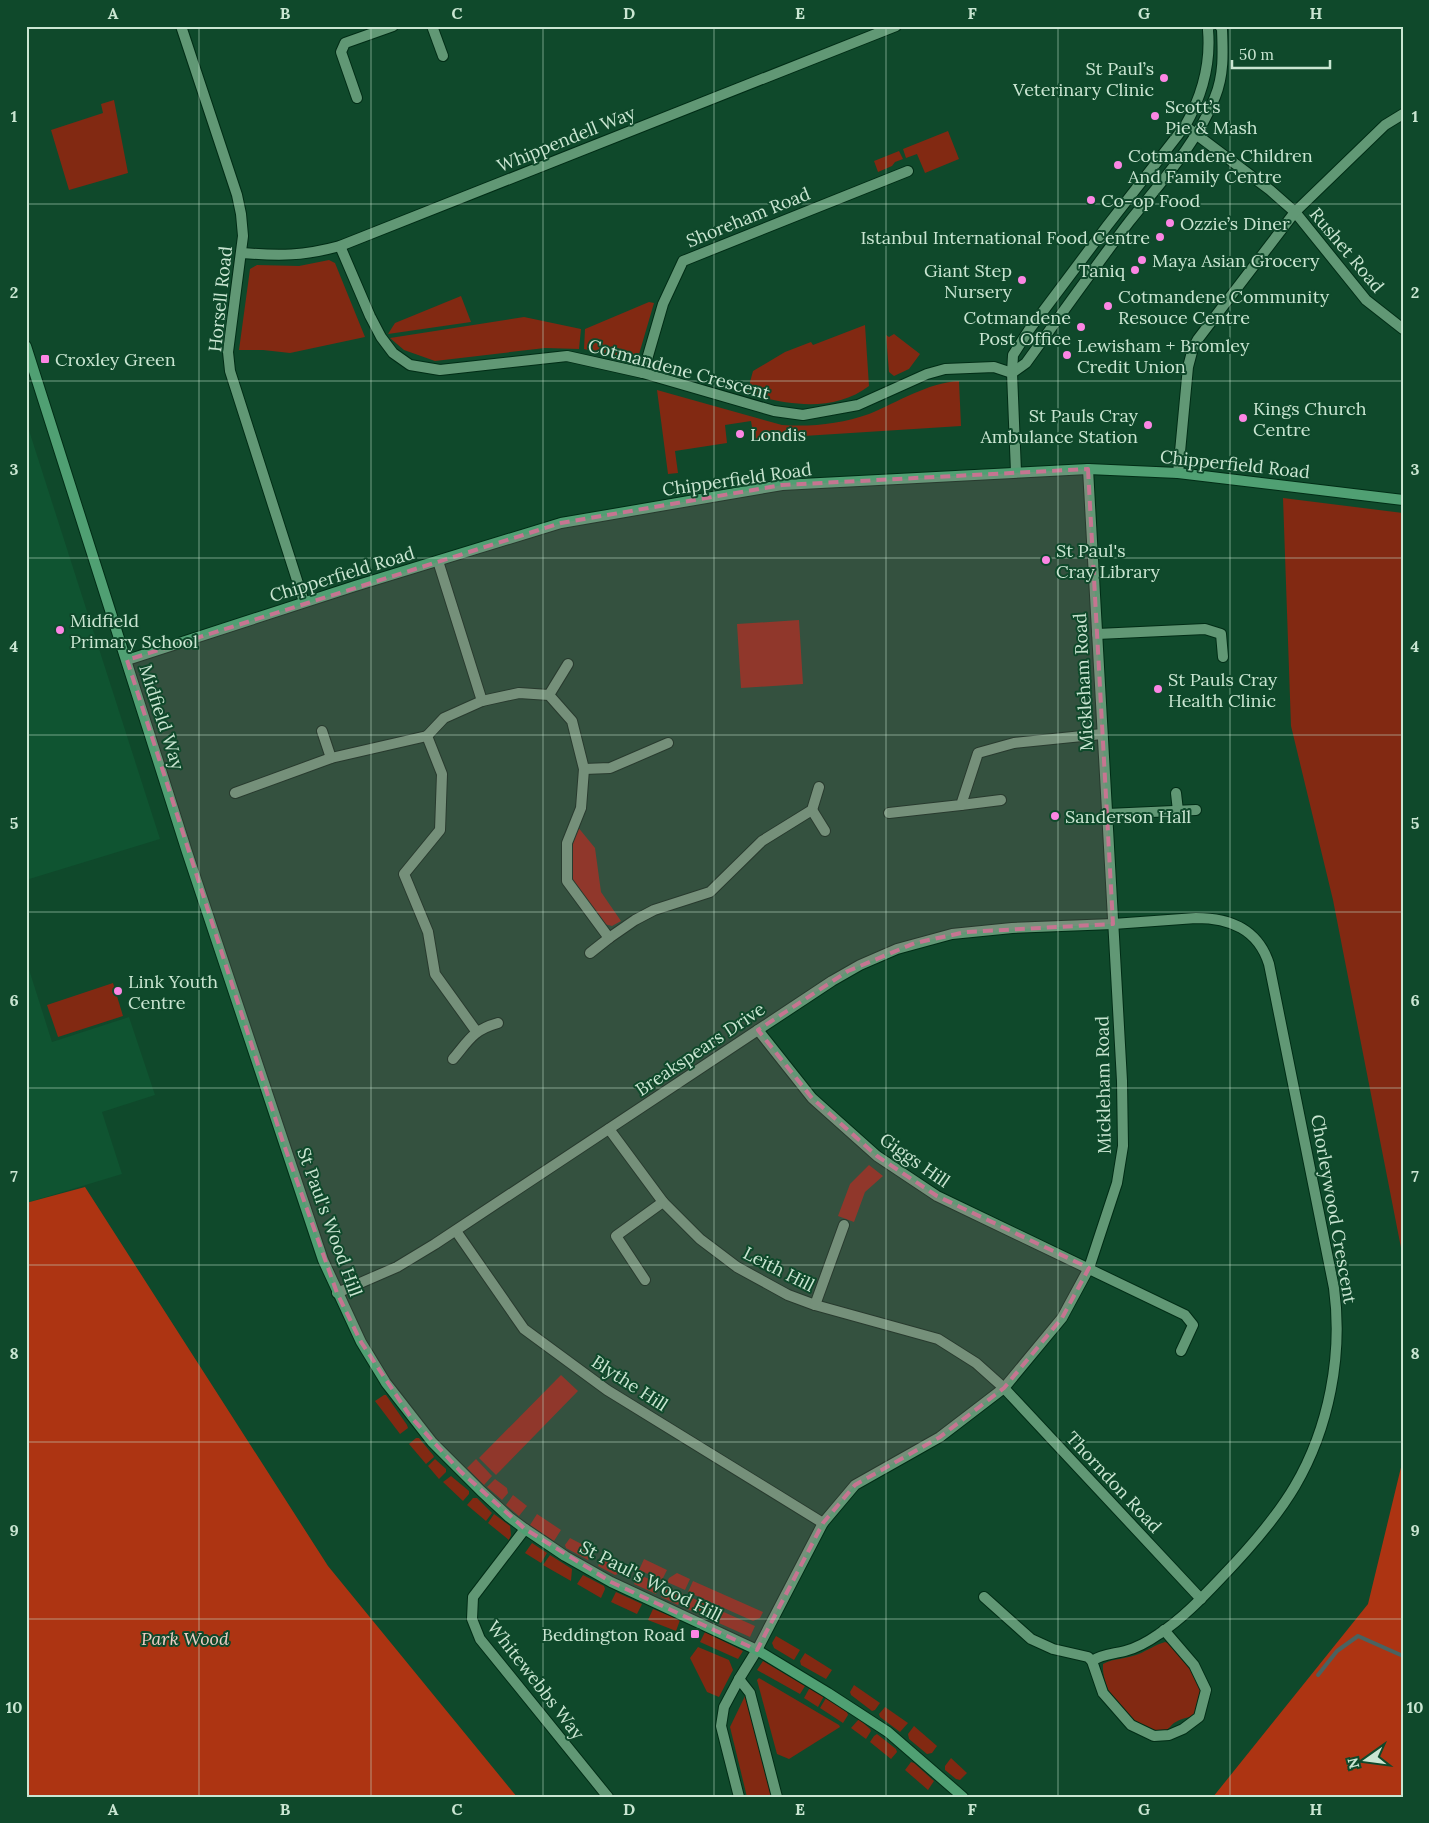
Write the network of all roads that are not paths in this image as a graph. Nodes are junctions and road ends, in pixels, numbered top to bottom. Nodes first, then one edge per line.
1 (181, 26) edge
2 (393, 26) edge
3 (432, 26) edge
4 (896, 26) edge
5 (1209, 26) edge
6 (1220, 26) edge
7 (367, 31) edge
8 (443, 56) dead end
9 (357, 98) dead end
10 (1403, 114) edge
11 (1185, 126) junction
12 (1197, 135) junction
13 (908, 170) dead end
14 (1295, 212) junction
15 (340, 246) junction
16 (242, 253) junction
17 (1403, 329) edge
18 (26, 346) edge
19 (644, 373) junction
20 (1012, 373) junction
21 (1088, 468) junction
22 (1016, 472) junction
23 (1178, 472) junction
24 (1403, 500) edge
25 (438, 562) junction
26 (304, 602) junction
27 (1097, 634) junction
28 (1223, 657) dead end
29 (127, 660) junction
30 (568, 664) dead end
31 (549, 695) junction
32 (482, 701) junction
33 (322, 731) dead end
34 (1102, 734) junction
35 (427, 736) junction
36 (668, 743) dead end
37 (331, 758) junction
38 (584, 769) junction
39 (819, 787) dead end
40 (235, 793) dead end
41 (1176, 793) dead end
42 (1001, 800) dead end
43 (961, 805) junction
44 (812, 810) junction
45 (1196, 810) dead end
46 (1178, 811) junction
47 (889, 813) dead end
48 (1107, 814) junction
49 (825, 831) dead end
50 (1113, 924) junction
51 (609, 938) junction
52 (590, 953) dead end
53 (221, 954) joint
54 (498, 1023) dead end
55 (758, 1030) junction
56 (476, 1031) junction
57 (453, 1059) dead end
58 (610, 1129) junction
59 (663, 1202) junction
60 (844, 1225) dead end
61 (456, 1231) junction
62 (1089, 1268) junction
63 (645, 1280) dead end
64 (337, 1293) junction
65 (814, 1306) junction
66 (1181, 1350) dead end
67 (1004, 1388) junction
68 (823, 1523) junction
69 (525, 1529) junction
70 (984, 1597) dead end
71 (1201, 1599) junction
72 (1164, 1630) junction
73 (757, 1650) junction
74 (1092, 1661) junction
75 (738, 1679) junction
76 (608, 1797) edge
77 (738, 1797) edge
78 (777, 1797) edge
79 (963, 1797) edge

1 - 16 street, Horsell Road
2 - 7 street
3 - 8 street
4 - 15 street, Whippendell Way
5 - 11 street
6 - 12 street
7 - 9 street
10 - 14 street
11 - 12 street, Rushet Road
11 - 20 street
12 - 14 street, Rushet Road
12 - 20 street
13 - 19 street, Shoreham Road
14 - 17 street, Rushet Road
14 - 23 street
15 - 16 street, Whippendell Way
15 - 19 street, Cotmandene Crescent
16 - 26 street, Horsell Road
18 - 29 street, Midfield Way
19 - 20 street, Cotmandene Crescent
20 - 22 street
21 - 22 street, Chipperfield Road
21 - 23 street, Chipperfield Road
21 - 27 street, Mickleham Road
22 - 25 street, Chipperfield Road
23 - 24 street, Chipperfield Road
25 - 26 street, Chipperfield Road
25 - 32 street
26 - 29 street, Chipperfield Road
27 - 28 street
27 - 34 street, Mickleham Road
29 - 53 street, Midfield Way
30 - 31 street
31 - 32 street
31 - 38 street
32 - 35 street
33 - 37 street
34 - 43 street
34 - 48 street, Mickleham Road
35 - 37 street
35 - 56 street
36 - 38 street
37 - 40 street
38 - 51 street
39 - 44 street
41 - 46 street
42 - 43 street
43 - 47 street
44 - 49 street
44 - 51 street
45 - 46 street
46 - 48 street
48 - 50 street, Mickleham Road
50 - 55 street, Breakspears Drive
50 - 62 street, Mickleham Road
50 - 71 street, Chorleywood Crescent
51 - 52 street
53 - 64 street, St Paul's Wood Hill
54 - 56 street
55 - 58 street, Breakspears Drive
55 - 62 street, Giggs Hill
56 - 57 street
58 - 59 street, Leith Hill
58 - 61 street, Breakspears Drive
59 - 63 street
59 - 65 street, Leith Hill
60 - 65 street
61 - 64 street, Breakspears Drive
61 - 68 street, Blythe Hill
62 - 66 street, Giggs Hill
62 - 67 street, Mickleham Road
64 - 69 street, St Paul's Wood Hill
65 - 67 street, Leith Hill
67 - 68 street, Mickleham Road
67 - 71 street, Thorndon Road
68 - 73 street, Mickleham Road
69 - 73 street, St Paul's Wood Hill
69 - 76 street, Whitewebbs Way
70 - 74 street
71 - 72 street, Chorleywood Crescent
72 - 74 street
72 - 74 street
73 - 75 street
73 - 79 street, St Paul's Wood Hill
75 - 77 street
75 - 78 street

